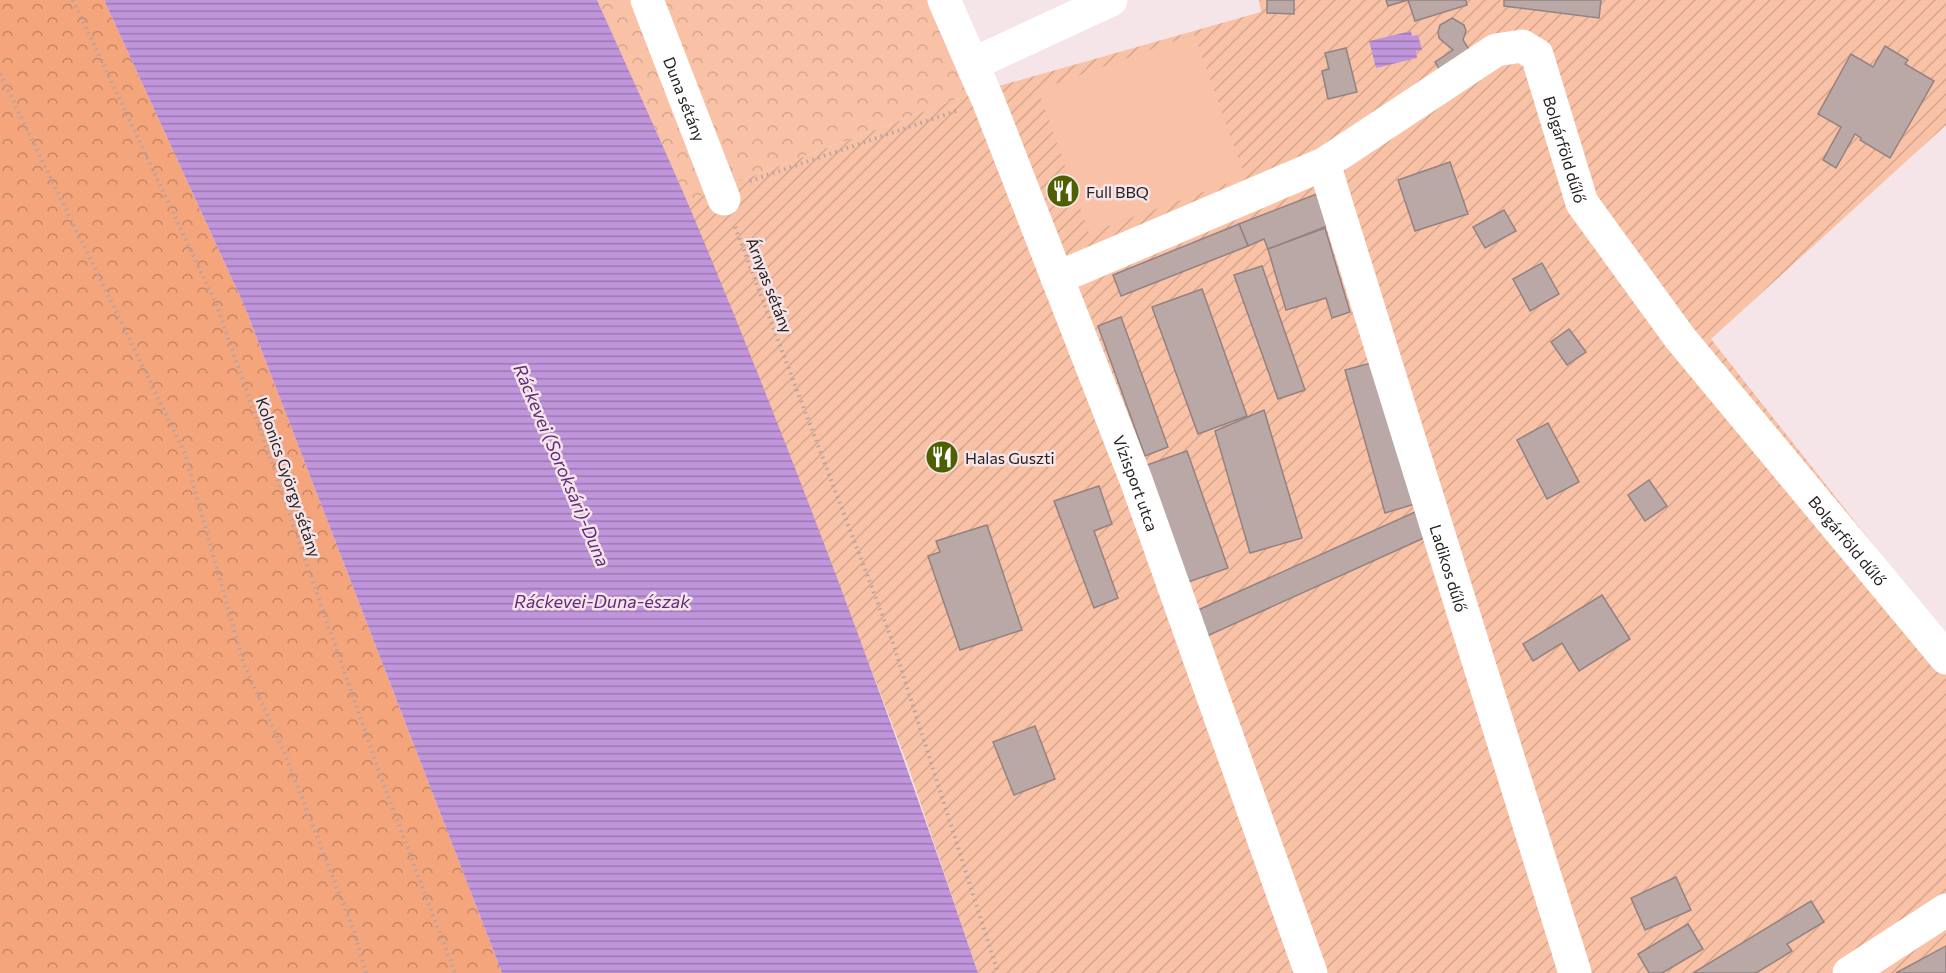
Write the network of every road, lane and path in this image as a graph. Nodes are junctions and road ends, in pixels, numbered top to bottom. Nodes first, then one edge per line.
1 (73, 0) edge
2 (647, 0) edge
3 (944, 0) edge
4 (1111, 0) edge
5 (973, 64) junction
6 (0, 74) edge
7 (988, 100) junction
8 (1324, 164) junction
9 (724, 199) junction
10 (1057, 278) junction
11 (1946, 658) edge
12 (1946, 910) edge
13 (366, 973) edge
14 (455, 973) edge
15 (998, 973) edge
16 (1311, 973) edge
17 (1575, 973) edge
18 (1849, 973) edge

1 - 14 path, Kolonics György sétány
2 - 9 street, Duna sétány
3 - 5 street, Vízisport utca
4 - 5 street
5 - 7 street, Vízisport utca
6 - 13 path
7 - 9 path
7 - 10 street, Vízisport utca
8 - 10 street, Bolgárföld dűlő
8 - 11 street, Bolgárföld dűlő
8 - 17 street, Ladikos dűlő
9 - 15 path, Árnyas sétány
10 - 16 street, Vízisport utca
12 - 18 street

